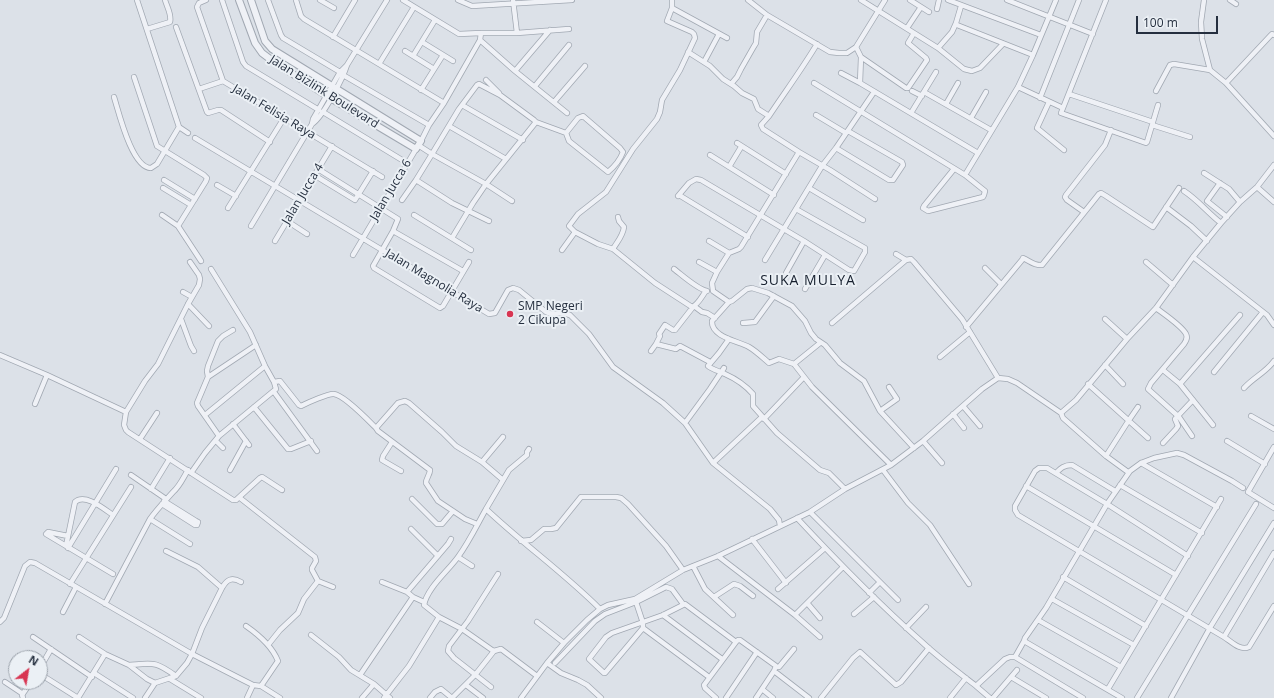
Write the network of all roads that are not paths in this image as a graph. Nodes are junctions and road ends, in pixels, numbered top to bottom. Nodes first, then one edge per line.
1 (137, 0) edge
2 (165, 0) edge
3 (206, 0) edge
4 (222, 0) edge
5 (239, 0) edge
6 (251, 0) edge
7 (268, 0) edge
8 (296, 0) edge
9 (355, 0) edge
10 (387, 0) edge
11 (403, 0) edge
12 (458, 0) edge
13 (572, 0) edge
14 (672, 0) edge
15 (748, 0) edge
16 (861, 0) edge
17 (885, 0) edge
18 (910, 0) edge
19 (939, 0) edge
20 (948, 0) edge
21 (1007, 0) edge
22 (1056, 0) edge
23 (1079, 0) edge
24 (1106, 0) edge
25 (1204, 0) edge
26 (1230, 0) edge
27 (323, 1) edge
28 (513, 2) edge
29 (1236, 4) dead end
30 (961, 6) junction
31 (414, 7) junction
32 (921, 7) junction
33 (334, 8) dead end
34 (672, 8) junction
35 (938, 9) dead end
36 (879, 12) junction
37 (929, 12) dead end
38 (767, 15) junction
39 (1049, 16) junction
40 (435, 20) junction
41 (956, 23) junction
42 (1069, 24) junction
43 (176, 27) dead end
44 (907, 28) junction
45 (147, 29) junction
46 (569, 29) dead end
47 (550, 30) junction
48 (481, 33) junction
49 (516, 33) junction
50 (914, 33) junction
51 (719, 34) junction
52 (1093, 34) junction
53 (1273, 34) edge
54 (1041, 35) junction
55 (333, 37) junction
56 (727, 38) dead end
57 (480, 40) junction
58 (422, 42) junction
59 (817, 44) junction
60 (1003, 44) junction
61 (570, 45) dead end
62 (856, 47) junction
63 (938, 48) junction
64 (356, 51) junction
65 (405, 51) dead end
66 (688, 52) junction
67 (443, 55) junction
68 (1033, 55) junction
69 (413, 56) junction
70 (861, 57) junction
71 (453, 61) dead end
72 (704, 62) junction
73 (379, 64) junction
74 (585, 66) dead end
75 (434, 69) junction
76 (1210, 70) junction
77 (515, 71) junction
78 (936, 72) dead end
79 (841, 73) dead end
80 (342, 74) junction
81 (134, 77) dead end
82 (486, 80) dead end
83 (223, 81) junction
84 (814, 83) dead end
85 (860, 83) junction
86 (958, 83) dead end
87 (1226, 83) junction
88 (731, 84) junction
89 (535, 86) junction
90 (334, 87) junction
91 (1018, 87) junction
92 (199, 89) junction
93 (421, 90) junction
94 (912, 91) dead end
95 (1156, 91) dead end
96 (874, 92) junction
97 (986, 92) dead end
98 (923, 94) junction
99 (1069, 94) junction
100 (500, 95) junction
101 (114, 97) dead end
102 (329, 97) junction
103 (1040, 98) junction
104 (554, 102) junction
105 (1049, 102) junction
106 (444, 103) junction
107 (946, 104) junction
108 (462, 105) junction
109 (1158, 105) dead end
110 (1063, 108) junction
111 (321, 111) junction
112 (567, 113) dead end
113 (861, 113) junction
114 (912, 114) junction
115 (816, 115) dead end
116 (769, 116) junction
117 (284, 118) junction
118 (971, 118) junction
119 (536, 122) junction
120 (1153, 124) junction
121 (429, 126) junction
122 (449, 126) junction
123 (179, 127) junction
124 (991, 130) junction
125 (1111, 130) junction
126 (307, 131) junction
127 (847, 132) junction
128 (188, 133) dead end
129 (566, 133) junction
130 (1274, 136) edge
131 (1190, 137) dead end
132 (195, 138) dead end
133 (523, 140) junction
134 (270, 142) junction
135 (418, 145) junction
136 (332, 146) junction
137 (836, 148) junction
138 (1064, 150) dead end
139 (164, 151) junction
140 (800, 152) junction
141 (978, 153) junction
142 (432, 154) junction
143 (710, 155) dead end
144 (506, 159) junction
145 (407, 163) junction
146 (1274, 165) edge
147 (822, 166) junction
148 (729, 167) junction
149 (318, 169) junction
150 (954, 169) junction
151 (251, 171) junction
152 (373, 171) junction
153 (1204, 173) dead end
154 (786, 174) junction
155 (314, 175) junction
156 (965, 175) junction
157 (382, 177) dead end
158 (164, 180) dead end
159 (416, 180) junction
160 (1220, 183) junction
161 (486, 184) junction
162 (217, 185) dead end
163 (276, 186) junction
164 (1257, 187) junction
165 (163, 188) dead end
166 (809, 188) junction
167 (1179, 188) dead end
168 (1184, 191) dead end
169 (359, 194) junction
170 (774, 195) junction
171 (236, 196) junction
172 (195, 199) junction
173 (876, 199) dead end
174 (300, 200) junction
175 (402, 200) dead end
176 (512, 201) dead end
177 (1240, 202) junction
178 (1274, 202) edge
179 (191, 205) junction
180 (1166, 207) junction
181 (228, 208) dead end
182 (380, 208) junction
183 (796, 209) junction
184 (468, 211) junction
185 (1084, 212) junction
186 (414, 215) dead end
187 (162, 216) dead end
188 (761, 216) junction
189 (1227, 217) junction
190 (618, 218) dead end
191 (863, 220) dead end
192 (488, 221) dead end
193 (287, 222) junction
194 (1221, 223) junction
195 (178, 226) junction
196 (251, 226) dead end
197 (783, 229) junction
198 (394, 231) junction
199 (575, 232) junction
200 (307, 234) dead end
201 (748, 237) junction
202 (362, 238) junction
203 (452, 238) junction
204 (275, 241) dead end
205 (709, 241) dead end
206 (804, 241) junction
207 (1207, 241) junction
208 (613, 249) junction
209 (382, 250) junction
210 (471, 250) dead end
211 (562, 250) dead end
212 (729, 253) junction
213 (896, 254) dead end
214 (353, 255) dead end
215 (825, 255) junction
216 (1194, 257) junction
217 (764, 260) dead end
218 (906, 260) junction
219 (201, 261) dead end
220 (190, 262) dead end
221 (469, 262) dead end
222 (699, 262) dead end
223 (1146, 262) dead end
224 (985, 268) dead end
225 (211, 269) dead end
226 (674, 269) dead end
227 (463, 271) junction
228 (717, 272) junction
229 (786, 273) dead end
230 (1001, 284) junction
231 (1173, 285) junction
232 (712, 289) junction
233 (805, 290) dead end
234 (706, 291) junction
235 (183, 292) dead end
236 (451, 292) junction
237 (774, 296) junction
238 (192, 297) junction
239 (729, 302) junction
240 (188, 304) junction
241 (693, 307) junction
242 (1156, 308) junction
243 (1263, 312) junction
244 (1240, 315) dead end
245 (715, 318) junction
246 (181, 319) junction
247 (1104, 319) dead end
248 (743, 323) dead end
249 (832, 324) dead end
250 (1274, 325) edge
251 (209, 326) dead end
252 (966, 327) junction
253 (233, 330) dead end
254 (970, 332) junction
255 (729, 339) junction
256 (1128, 339) junction
257 (820, 343) junction
258 (656, 344) junction
259 (256, 345) junction
260 (194, 351) dead end
261 (651, 352) dead end
262 (0, 355) edge
263 (940, 357) dead end
264 (1274, 361) edge
265 (710, 362) junction
266 (794, 364) junction
267 (1105, 365) junction
268 (265, 366) junction
269 (724, 368) dead end
270 (1163, 370) junction
271 (1214, 372) dead end
272 (721, 373) junction
273 (48, 376) junction
274 (804, 377) junction
275 (208, 378) junction
276 (998, 378) junction
277 (274, 382) junction
278 (1088, 384) junction
279 (1123, 384) dead end
280 (1180, 384) junction
281 (889, 387) dead end
282 (1244, 388) dead end
283 (274, 392) junction
284 (1193, 400) junction
285 (35, 404) dead end
286 (963, 406) junction
287 (254, 407) junction
288 (1138, 408) dead end
289 (880, 411) junction
290 (126, 412) junction
291 (157, 413) dead end
292 (1061, 413) junction
293 (953, 414) junction
294 (205, 415) junction
295 (1251, 416) dead end
296 (1179, 417) junction
297 (763, 418) junction
298 (1128, 420) junction
299 (685, 423) junction
300 (233, 424) junction
301 (1213, 425) dead end
302 (980, 426) dead end
303 (376, 428) junction
304 (964, 428) dead end
305 (1274, 429) edge
306 (219, 436) junction
307 (1192, 436) dead end
308 (503, 437) dead end
309 (140, 438) junction
310 (1148, 438) dead end
311 (216, 441) junction
312 (311, 441) junction
313 (923, 441) junction
314 (1227, 441) dead end
315 (392, 442) junction
316 (1162, 443) dead end
317 (1274, 447) edge
318 (223, 448) dead end
319 (914, 448) junction
320 (529, 449) dead end
321 (317, 451) dead end
322 (1106, 456) junction
323 (170, 458) junction
324 (482, 462) junction
325 (713, 463) junction
326 (942, 463) dead end
327 (1141, 463) junction
328 (1265, 464) junction
329 (891, 465) junction
330 (116, 468) dead end
331 (230, 470) dead end
332 (882, 470) junction
333 (189, 471) junction
334 (401, 472) dead end
335 (1128, 472) junction
336 (1056, 473) junction
337 (131, 475) dead end
338 (503, 480) junction
339 (1120, 485) junction
340 (1026, 486) junction
341 (131, 487) dead end
342 (1243, 488) dead end
343 (151, 489) junction
344 (845, 489) junction
345 (282, 490) dead end
346 (1115, 491) junction
347 (240, 498) junction
348 (412, 499) dead end
349 (1221, 500) dead end
350 (164, 502) junction
351 (94, 504) junction
352 (1106, 504) junction
353 (1256, 504) dead end
354 (1217, 507) junction
355 (1274, 508) edge
356 (486, 509) junction
357 (453, 511) junction
358 (810, 512) junction
359 (113, 515) junction
360 (797, 518) junction
361 (150, 519) junction
362 (1274, 523) edge
363 (478, 524) junction
364 (780, 526) junction
365 (1094, 526) junction
366 (411, 529) dead end
367 (1202, 533) junction
368 (68, 536) junction
369 (451, 539) dead end
370 (752, 539) junction
371 (521, 541) junction
372 (190, 544) dead end
373 (67, 547) junction
374 (825, 548) junction
375 (166, 551) dead end
376 (1079, 551) junction
377 (1274, 553) edge
378 (438, 556) junction
379 (718, 556) junction
380 (1188, 556) junction
381 (458, 557) junction
382 (87, 559) junction
383 (472, 566) dead end
384 (693, 566) junction
385 (843, 567) junction
386 (682, 570) junction
387 (113, 574) dead end
388 (498, 574) dead end
389 (1176, 575) junction
390 (1063, 577) junction
391 (318, 581) junction
392 (242, 582) dead end
393 (382, 582) dead end
394 (786, 582) junction
395 (880, 582) junction
396 (70, 584) junction
397 (969, 584) dead end
398 (333, 587) dead end
399 (76, 588) junction
400 (222, 588) junction
401 (778, 589) dead end
402 (407, 592) junction
403 (869, 593) junction
404 (753, 596) dead end
405 (414, 597) junction
406 (714, 597) junction
407 (874, 597) junction
408 (1052, 599) junction
409 (635, 600) junction
410 (898, 600) dead end
411 (1162, 600) junction
412 (424, 602) junction
413 (104, 604) junction
414 (683, 604) junction
415 (808, 604) junction
416 (1274, 606) edge
417 (926, 607) dead end
418 (600, 609) junction
419 (64, 612) dead end
420 (854, 614) dead end
421 (663, 615) junction
422 (734, 615) dead end
423 (796, 615) junction
424 (1187, 615) junction
425 (439, 617) junction
426 (820, 618) dead end
427 (1038, 620) junction
428 (0, 622) edge
429 (537, 622) dead end
430 (643, 622) junction
431 (246, 626) dead end
432 (1146, 626) junction
433 (643, 628) junction
434 (906, 628) junction
435 (462, 629) junction
436 (1210, 629) junction
437 (311, 635) dead end
438 (33, 637) dead end
439 (820, 637) dead end
440 (1224, 637) junction
441 (79, 638) dead end
442 (1024, 641) junction
443 (736, 642) junction
444 (564, 644) junction
445 (268, 645) junction
446 (1134, 645) junction
447 (929, 648) junction
448 (51, 649) junction
449 (794, 649) dead end
450 (494, 651) junction
451 (757, 652) junction
452 (48, 654) edge
453 (105, 654) junction
454 (192, 654) junction
455 (1015, 657) junction
456 (722, 659) junction
457 (548, 663) junction
458 (555, 663) dead end
459 (129, 665) junction
460 (1121, 667) junction
461 (775, 669) junction
462 (1017, 670) dead end
463 (93, 675) junction
464 (360, 675) junction
465 (476, 675) junction
466 (176, 676) junction
467 (537, 676) junction
468 (709, 677) junction
469 (1011, 677) junction
470 (966, 678) junction
471 (48, 679) edge
472 (170, 679) junction
473 (5, 682) dead end
474 (155, 682) junction
475 (374, 684) junction
476 (253, 685) junction
477 (466, 685) junction
478 (261, 686) junction
479 (976, 686) junction
480 (491, 687) dead end
481 (762, 689) junction
482 (1108, 689) junction
483 (24, 696) edge
484 (387, 697) edge
485 (78, 698) edge
486 (133, 698) edge
487 (145, 698) edge
488 (201, 698) edge
489 (247, 698) edge
490 (280, 698) edge
491 (362, 698) edge
492 (430, 698) edge
493 (452, 698) edge
494 (483, 698) edge
495 (521, 698) edge
496 (601, 698) edge
497 (716, 698) edge
498 (726, 698) edge
499 (756, 698) edge
500 (773, 698) edge
501 (808, 698) edge
502 (821, 698) edge
503 (950, 698) edge
504 (991, 698) edge
505 (1046, 698) edge
506 (1083, 698) edge
507 (1122, 698) edge
508 (1137, 698) edge
509 (1171, 698) edge

1 - 45 street
2 - 45 street
3 - 83 street, Jalan Felisia Raya
4 - 111 street
5 - 102 street, Jalan Bizlink Boulevard
6 - 90 street, Jalan Bizlink Boulevard
7 - 80 street
8 - 55 street
9 - 55 street
10 - 64 street
11 - 31 street
12 - 28 street
13 - 28 street
14 - 34 street
15 - 38 street
16 - 36 street
17 - 36 street
18 - 32 street
19 - 35 street
20 - 30 street
21 - 39 street
22 - 39 street
23 - 42 street
24 - 52 street
25 - 76 street
26 - 29 street
27 - 33 street
28 - 49 street
30 - 41 street
30 - 54 street
31 - 40 street
31 - 73 street
32 - 37 street
32 - 44 street
34 - 51 street
34 - 66 street
36 - 44 street
36 - 62 street
38 - 59 street
38 - 88 street
39 - 42 street
39 - 54 street
40 - 48 street
40 - 58 street
41 - 60 street
41 - 63 street
42 - 52 street
42 - 103 street
43 - 92 street
44 - 50 street
45 - 123 street
46 - 47 street
47 - 49 street
47 - 77 street
48 - 49 street
48 - 57 street
50 - 63 street
50 - 70 street
51 - 56 street
51 - 72 street
52 - 99 street
53 - 87 street
54 - 68 street
55 - 64 street
57 - 77 street
57 - 106 street, Jalan Jucca 6
58 - 67 street
58 - 69 street
59 - 62 street
59 - 116 street
60 - 63 street
60 - 68 street
61 - 89 street
62 - 70 street
64 - 73 street
64 - 80 street
65 - 69 street
66 - 72 street
66 - 199 street
67 - 71 street
67 - 75 street
68 - 91 street
69 - 75 street
70 - 85 street
72 - 88 street
73 - 93 street
74 - 104 street
75 - 93 street
76 - 87 street
76 - 95 street
77 - 89 street
78 - 98 street
79 - 85 street
80 - 90 street
80 - 121 street
81 - 139 street
82 - 100 street
83 - 92 street
83 - 117 street, Jalan Felisia Raya
84 - 113 street
85 - 96 street
86 - 107 street
87 - 130 street
88 - 116 street
89 - 104 street
90 - 102 street
90 - 135 street, Jalan Bizlink Boulevard
91 - 103 street
91 - 124 street
92 - 134 street
93 - 106 street
94 - 98 street
96 - 113 street
96 - 114 street
97 - 118 street
98 - 107 street
98 - 114 street
99 - 110 street
99 - 120 street
100 - 108 street
100 - 119 street
101 - 139 street
102 - 111 street
102 - 135 street, Jalan Bizlink Boulevard
103 - 105 street
104 - 112 street
105 - 110 street
105 - 138 street
106 - 121 street, Jalan Jucca 6
107 - 118 street
108 - 122 street
108 - 133 street
109 - 120 street
110 - 125 street
111 - 126 street
111 - 145 street
113 - 127 street
113 - 150 street
114 - 141 street
115 - 127 street
116 - 140 street
117 - 126 street, Jalan Felisia Raya
117 - 134 street
118 - 124 street
119 - 129 street
119 - 133 street
120 - 125 street
120 - 131 street
121 - 135 street, Jalan Jucca 6
122 - 142 street
122 - 144 street
123 - 128 street
123 - 139 street
124 - 141 street
125 - 185 street
126 - 136 street, Jalan Felisia Raya
126 - 163 street
127 - 137 street
127 - 137 street
129 - 129 street
132 - 151 street, Jalan Magnolia Raya
133 - 144 street
134 - 151 street
135 - 142 street
135 - 145 street, Jalan Jucca 6
136 - 149 street, Jalan Jucca 4
136 - 152 street, Jalan Felisia Raya
137 - 147 street
139 - 172 street
140 - 147 street
140 - 154 street
141 - 156 street
142 - 159 street
142 - 161 street
143 - 148 street
144 - 161 street
145 - 182 street, Jalan Jucca 6
146 - 164 street
147 - 166 street
147 - 173 street
148 - 154 street
148 - 170 street
149 - 155 street, Jalan Jucca 4
149 - 169 street
150 - 156 street
150 - 156 street
151 - 163 street, Jalan Magnolia Raya
151 - 171 street
152 - 157 street, Jalan Felisia Raya
152 - 169 street
153 - 160 street
154 - 170 street
155 - 169 street
155 - 174 street, Jalan Jucca 4
158 - 172 street
159 - 175 street
159 - 184 street
160 - 177 street
160 - 189 street
161 - 176 street
161 - 184 street
162 - 171 street
163 - 174 street, Jalan Magnolia Raya
163 - 196 street
164 - 177 street
164 - 178 street
165 - 179 street
166 - 183 street
166 - 191 street
167 - 180 street
168 - 194 street
169 - 182 street
170 - 188 street
171 - 181 street
172 - 179 street
174 - 193 street, Jalan Jucca 4
174 - 202 street, Jalan Magnolia Raya
177 - 189 street
179 - 195 street
180 - 185 street
180 - 207 street
182 - 198 street
182 - 202 street, Jalan Jucca 6
183 - 197 street
183 - 215 street
184 - 192 street
184 - 203 street
185 - 230 street
186 - 203 street
187 - 195 street
188 - 197 street
188 - 201 street
188 - 201 street
189 - 194 street
190 - 208 street
193 - 200 street
193 - 204 street, Jalan Jucca 4
194 - 207 street
195 - 219 street
197 - 206 street
197 - 217 street
198 - 209 street
198 - 227 street
199 - 208 street
199 - 211 street
201 - 212 street
202 - 209 street, Jalan Magnolia Raya
202 - 214 street, Jalan Jucca 6
203 - 210 street
205 - 212 street
206 - 215 street
206 - 229 street
207 - 216 street
208 - 241 street
209 - 236 street, Jalan Magnolia Raya
209 - 236 street
212 - 228 street
213 - 218 street
215 - 233 street
216 - 231 street
216 - 243 street
218 - 249 street
218 - 252 street
220 - 238 street
221 - 227 street
222 - 228 street
223 - 231 street
224 - 230 street
225 - 259 street
226 - 234 street
227 - 236 street
228 - 232 street
230 - 252 street
231 - 242 street
232 - 234 street
232 - 239 street
234 - 241 street
235 - 238 street
236 - 299 street, Jalan Magnolia Raya
237 - 239 street
237 - 248 street
237 - 257 street
238 - 240 street
239 - 245 street
240 - 246 street
240 - 251 street
241 - 245 street
241 - 258 street
242 - 256 street
242 - 270 street
243 - 250 street
243 - 271 street
244 - 280 street
245 - 255 street
246 - 260 street
246 - 290 street
247 - 256 street
252 - 254 street
253 - 275 street
254 - 263 street
254 - 276 street
255 - 265 street
255 - 266 street
256 - 267 street
257 - 266 street
257 - 289 street
258 - 261 street
258 - 265 street
259 - 268 street
259 - 275 street
262 - 273 street
264 - 282 street
265 - 272 street
266 - 274 street
267 - 278 street
267 - 279 street
268 - 277 street
268 - 294 street
269 - 272 street
270 - 280 street
270 - 296 street
272 - 297 street
272 - 299 street
273 - 285 street
273 - 290 street
274 - 297 street
274 - 329 street
275 - 294 street
276 - 286 street
276 - 292 street
277 - 283 street
277 - 303 street
278 - 292 street
278 - 298 street
280 - 284 street
281 - 289 street
283 - 287 street
283 - 312 street
284 - 296 street
284 - 301 street
286 - 293 street
286 - 302 street
287 - 300 street
287 - 312 street
288 - 298 street
289 - 319 street
290 - 309 street
291 - 309 street
292 - 322 street
293 - 304 street
293 - 313 street
294 - 306 street
295 - 305 street
296 - 307 street
296 - 316 street
297 - 325 street
297 - 344 street
298 - 310 street
298 - 322 street
299 - 325 street, Jalan Magnolia Raya
300 - 306 street
300 - 331 street
303 - 315 street
303 - 324 street
306 - 311 street
308 - 324 street
309 - 323 street
311 - 318 street
311 - 333 street
312 - 321 street
313 - 319 street
313 - 326 street
314 - 328 street
315 - 334 street
315 - 357 street
317 - 328 street
319 - 329 street
320 - 338 street
322 - 335 street
323 - 333 street
323 - 343 street
324 - 338 street
325 - 364 street, Jalan Magnolia Raya
327 - 335 street
327 - 342 street
327 - 354 street
328 - 355 street
329 - 332 street
330 - 351 street
332 - 344 street
332 - 397 street
333 - 347 street
333 - 350 street
335 - 339 street
336 - 340 street
336 - 346 street
336 - 352 street
337 - 343 street
338 - 356 street
339 - 346 street
339 - 367 street
340 - 365 street
340 - 376 street
341 - 359 street
343 - 350 street
344 - 358 street
345 - 347 street
346 - 352 street
347 - 391 street
348 - 357 street
349 - 354 street
350 - 350 street
350 - 361 street
351 - 359 street
351 - 368 street
351 - 373 street
352 - 365 street
352 - 380 street
353 - 424 street
354 - 367 street
356 - 363 street
356 - 371 street
357 - 363 street
358 - 360 street
358 - 395 street
359 - 382 street
360 - 364 street
360 - 374 street
361 - 372 street
361 - 413 street
362 - 436 street
363 - 381 street
364 - 370 street
365 - 376 street
365 - 389 street
366 - 378 street
367 - 380 street
368 - 373 street
368 - 373 street
369 - 378 street
370 - 379 street
370 - 394 street
371 - 386 street
371 - 418 street
373 - 382 street
374 - 385 street
374 - 394 street
375 - 400 street
376 - 390 street
376 - 411 street
377 - 440 street
378 - 402 street
379 - 384 street
379 - 423 street
380 - 389 street
381 - 383 street
381 - 412 street
382 - 387 street
382 - 396 street
384 - 386 street
384 - 406 street
385 - 403 street
385 - 415 street
386 - 409 street
388 - 435 street
389 - 411 street
390 - 408 street
390 - 432 street
391 - 398 street
391 - 445 street
392 - 400 street
393 - 402 street
394 - 401 street
395 - 403 street
395 - 410 street
396 - 399 street
396 - 428 street
399 - 413 street
399 - 419 street
400 - 454 street
402 - 405 street
403 - 407 street
404 - 406 street
405 - 412 street
405 - 464 street
406 - 422 street
407 - 420 street
407 - 434 street
408 - 427 street
408 - 446 street
409 - 414 street
409 - 418 street
409 - 430 street
409 - 458 street
411 - 424 street
411 - 432 street
412 - 425 street
413 - 454 street
414 - 421 street
414 - 443 street
415 - 423 street
415 - 426 street
416 - 440 street
417 - 434 street
418 - 444 street
421 - 430 street
421 - 456 street
423 - 439 street
424 - 436 street
424 - 508 street
425 - 435 street
425 - 484 street
427 - 442 street
427 - 460 street
429 - 444 street
430 - 433 street
430 - 433 street
431 - 445 street
432 - 446 street
433 - 468 street
434 - 447 street
435 - 450 street
435 - 465 street
436 - 440 street
436 - 509 street
437 - 464 street
438 - 448 street
441 - 453 street
442 - 455 street
442 - 482 street
443 - 451 street
443 - 456 street
444 - 457 street
445 - 478 street
446 - 460 street
447 - 470 street
447 - 502 street
448 - 452 street
448 - 463 street
449 - 461 street
450 - 465 street
450 - 467 street
451 - 461 street
451 - 498 street
453 - 459 street
453 - 463 street
454 - 466 street
454 - 476 street
455 - 479 street
455 - 506 street
456 - 468 street
457 - 467 street
457 - 496 street
459 - 466 street
459 - 474 street
460 - 482 street
461 - 481 street
461 - 501 street
462 - 469 street
463 - 485 street
463 - 486 street
464 - 475 street
465 - 477 street
465 - 480 street
466 - 472 street
467 - 495 street
468 - 497 street
469 - 504 street
469 - 505 street
470 - 479 street
470 - 503 street
471 - 485 street
472 - 474 street
472 - 488 street
473 - 483 street
474 - 487 street
475 - 484 street
475 - 491 street
476 - 478 street
476 - 489 street
477 - 493 street
477 - 494 street
478 - 490 street
479 - 504 street
481 - 499 street
481 - 500 street
482 - 507 street
492 - 493 street

